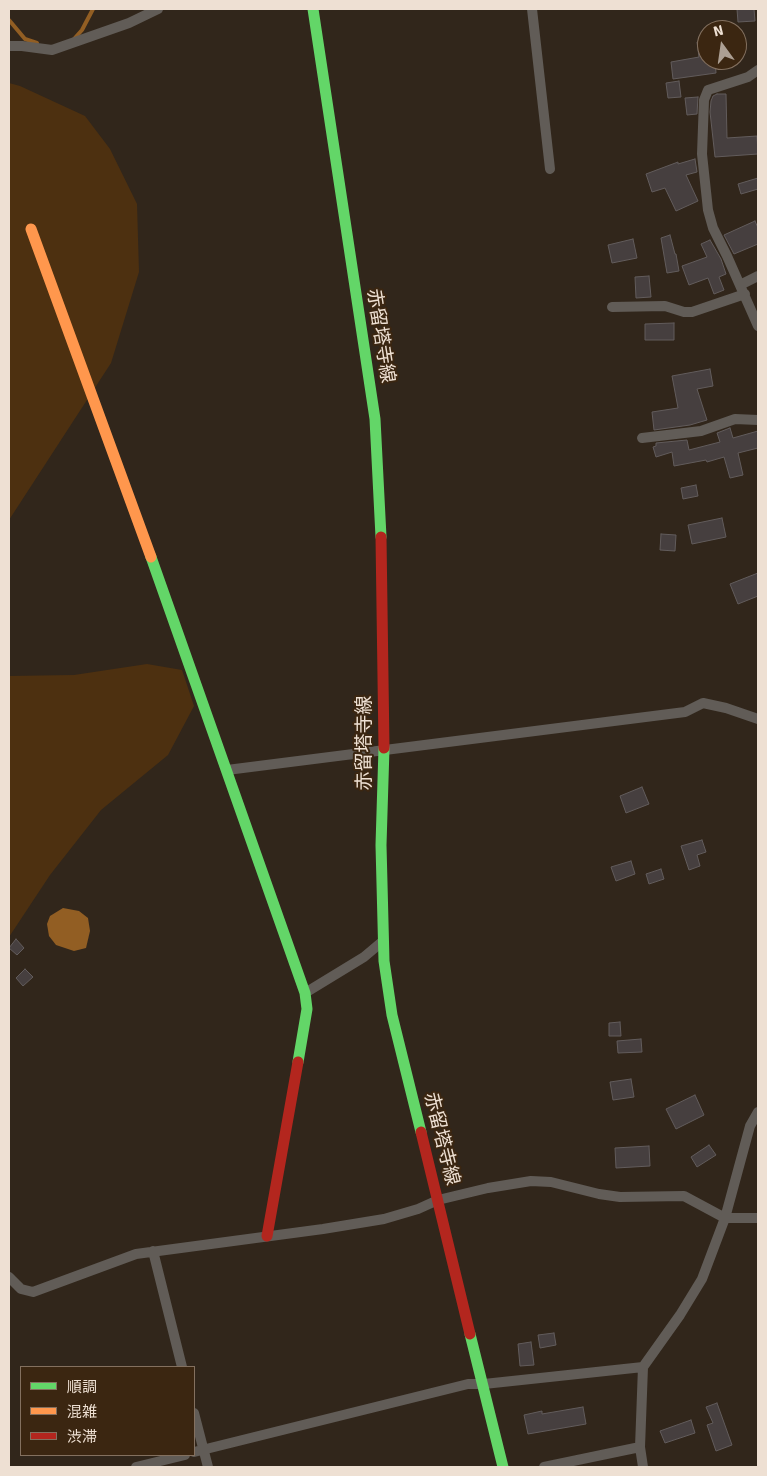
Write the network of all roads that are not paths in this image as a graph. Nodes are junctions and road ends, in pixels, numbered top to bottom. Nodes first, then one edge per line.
1 (158, 9) edge
2 (314, 9) edge
3 (532, 9) edge
4 (137, 14) edge
5 (9, 46) edge
6 (758, 70) edge
7 (550, 169) dead end
8 (31, 229) dead end
9 (758, 276) edge
10 (742, 289) junction
11 (612, 307) dead end
12 (758, 326) edge
13 (758, 420) edge
14 (642, 438) dead end
15 (758, 719) edge
16 (384, 750) junction
17 (226, 770) junction
18 (383, 941) junction
19 (305, 993) junction
20 (758, 1112) edge
21 (438, 1200) junction
22 (725, 1218) junction
23 (758, 1218) edge
24 (267, 1236) junction
25 (153, 1251) junction
26 (9, 1277) edge
27 (182, 1366) edge
28 (643, 1367) junction
29 (484, 1384) junction
30 (195, 1422) edge
31 (640, 1447) junction
32 (198, 1451) edge
33 (181, 1456) edge
34 (136, 1467) edge
35 (208, 1467) edge
36 (503, 1467) edge
37 (544, 1467) edge
38 (642, 1467) edge

1 - 4 street
2 - 16 main road, 赤留塔寺線
3 - 7 street
4 - 5 street
6 - 10 street
8 - 17 main road
9 - 10 street
10 - 11 street
10 - 12 street
13 - 14 street
15 - 16 street
16 - 17 street
16 - 18 main road, 赤留塔寺線
17 - 19 main road
18 - 19 street
18 - 21 main road, 赤留塔寺線
19 - 24 main road
20 - 22 street
21 - 22 street
21 - 24 street
21 - 29 main road, 赤留塔寺線
22 - 23 street
22 - 28 street
24 - 25 street
25 - 26 street
25 - 27 street
28 - 29 street
28 - 31 street
29 - 32 street
29 - 36 main road, 赤留塔寺線
30 - 32 street
31 - 37 street
31 - 38 street
32 - 35 street
33 - 34 street

